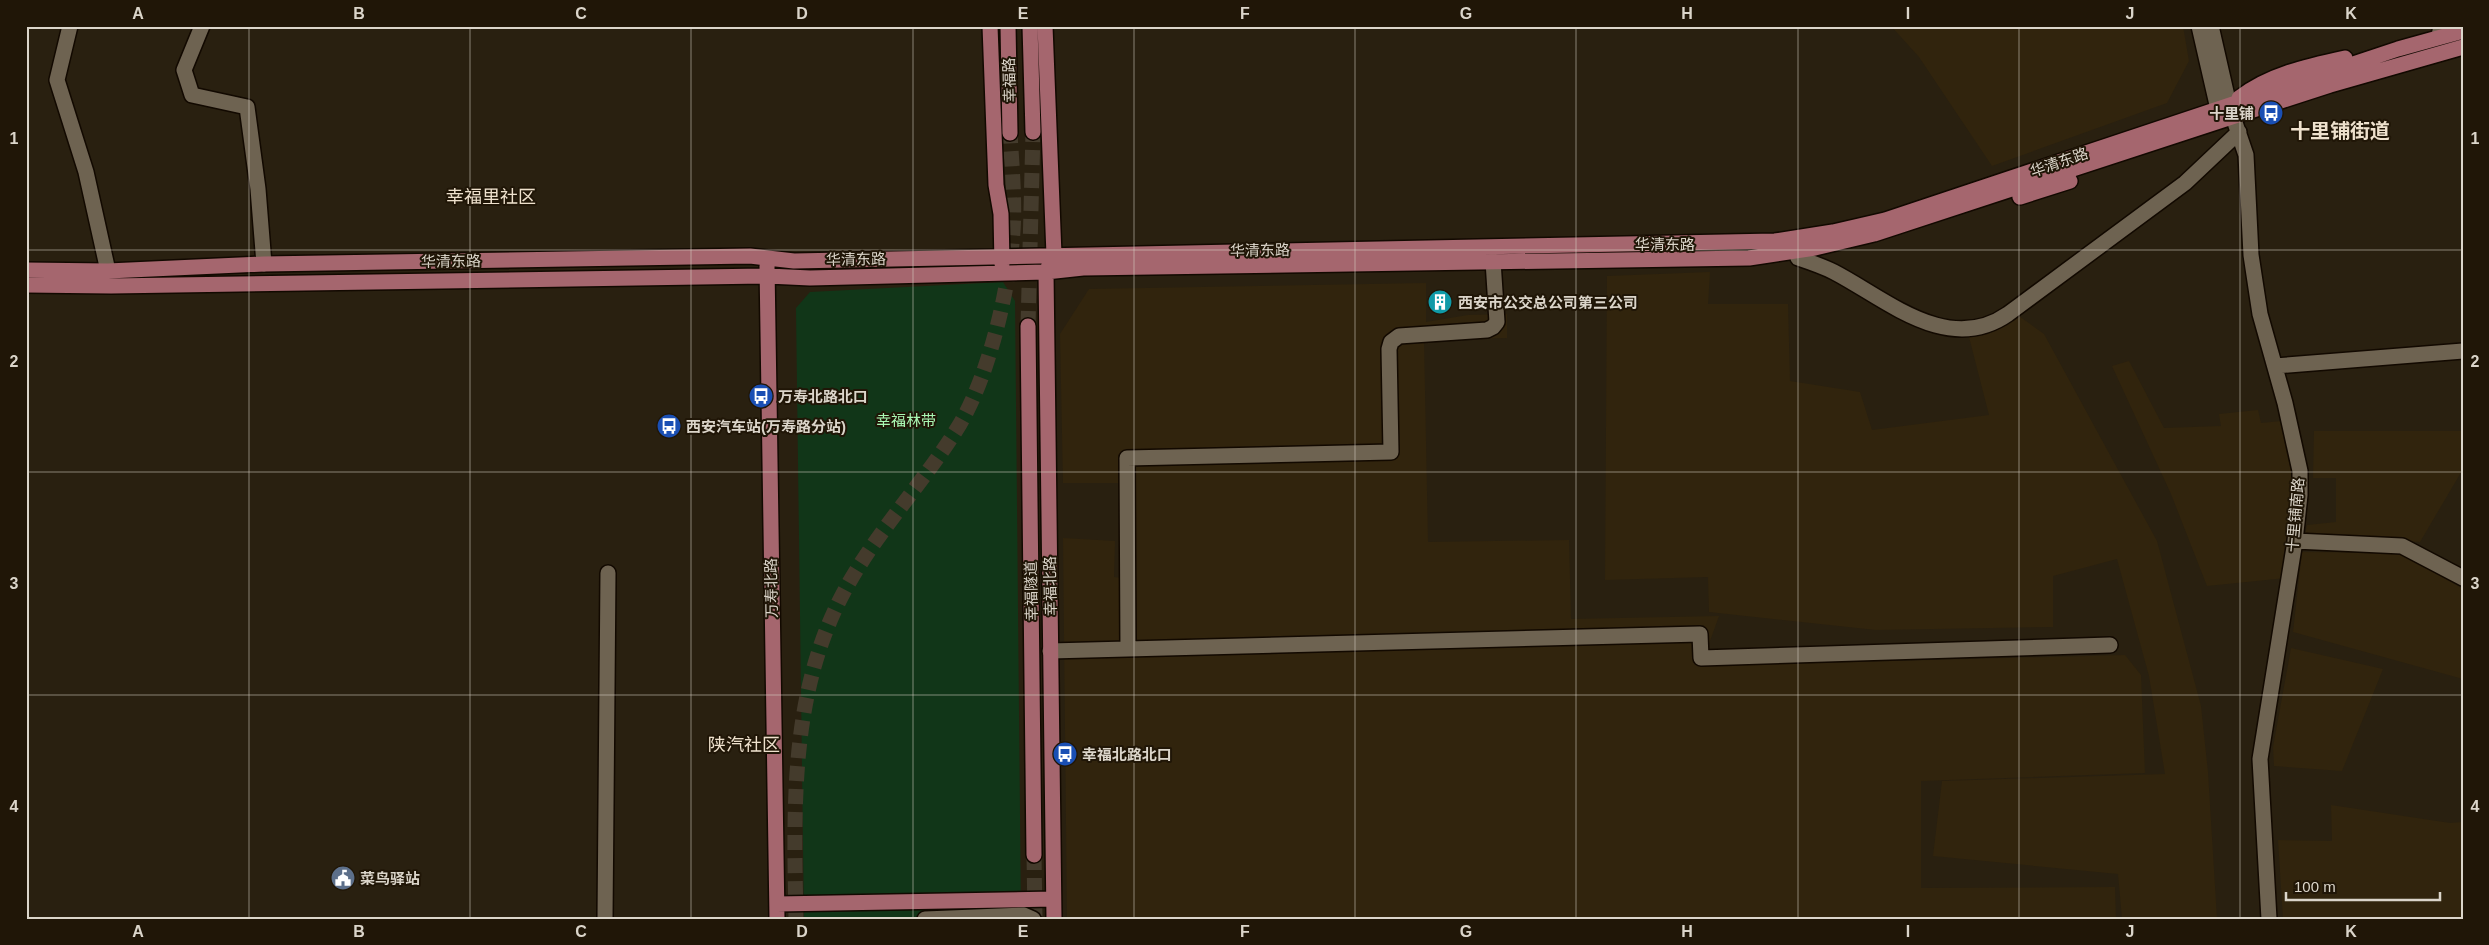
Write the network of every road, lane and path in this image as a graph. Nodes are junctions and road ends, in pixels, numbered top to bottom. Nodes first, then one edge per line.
1 (70, 26) edge
2 (202, 26) edge
3 (990, 26) edge
4 (1008, 26) edge
5 (1030, 26) edge
6 (1046, 26) edge
7 (2199, 26) edge
8 (2211, 26) edge
9 (2440, 31) edge
10 (2463, 31) edge
11 (2463, 47) edge
12 (2227, 110) junction
13 (1033, 132) tunnel mouth
14 (2239, 132) junction
15 (1010, 133) tunnel mouth
16 (1054, 254) junction
17 (1002, 256) junction
18 (767, 257) junction
19 (1798, 258) junction
20 (1658, 260) junction
21 (1493, 261) junction
22 (264, 264) junction
23 (26, 270) edge
24 (108, 271) junction
25 (1046, 272) junction
26 (1002, 273) junction
27 (768, 276) junction
28 (26, 285) edge
29 (1028, 326) tunnel mouth
30 (2463, 350) edge
31 (2275, 366) junction
32 (2295, 541) junction
33 (608, 573) dead end
34 (2463, 578) edge
35 (2110, 645) dead end
36 (1128, 649) junction
37 (1050, 651) junction
38 (1034, 855) tunnel mouth
39 (1054, 899) junction
40 (777, 911) edge
41 (606, 919) edge
42 (925, 919) edge
43 (1034, 919) edge
44 (1054, 919) edge
45 (2269, 919) edge

1 - 24 street
2 - 22 street
3 - 17 main road
4 - 15 main road, 幸福路
5 - 13 main road, 幸福路
6 - 16 main road
7 - 12 street
8 - 12 street
9 - 10 main road, 华清东路
9 - 12 main road, 华清东路
11 - 12 main road, 华清东路
12 - 14 street, 十里铺南路
12 - 16 main road, 华清东路
12 - 19 main road
12 - 20 main road, 华清东路
14 - 19 street
14 - 31 street, 十里铺南路
16 - 17 main road, 华清东路
16 - 25 main road, 幸福北路
17 - 18 main road, 华清东路
17 - 26 main road
18 - 22 main road, 华清东路
18 - 27 main road, 万寿北路
19 - 20 main road
20 - 21 main road, 华清东路
21 - 25 main road, 华清东路
21 - 36 street
22 - 24 main road, 华清东路
23 - 24 main road, 华清东路
25 - 26 main road, 华清东路
25 - 37 main road, 幸福北路
26 - 27 main road, 华清东路
27 - 28 main road, 华清东路
27 - 40 main road, 万寿北路
29 - 38 main road, 幸福隧道
30 - 31 street
31 - 32 street, 十里铺南路
32 - 34 street
32 - 45 street, 十里铺南路
33 - 41 street
35 - 36 street
36 - 37 street
37 - 39 main road, 幸福北路
39 - 40 main road
39 - 44 main road, 幸福北路
42 - 43 street

